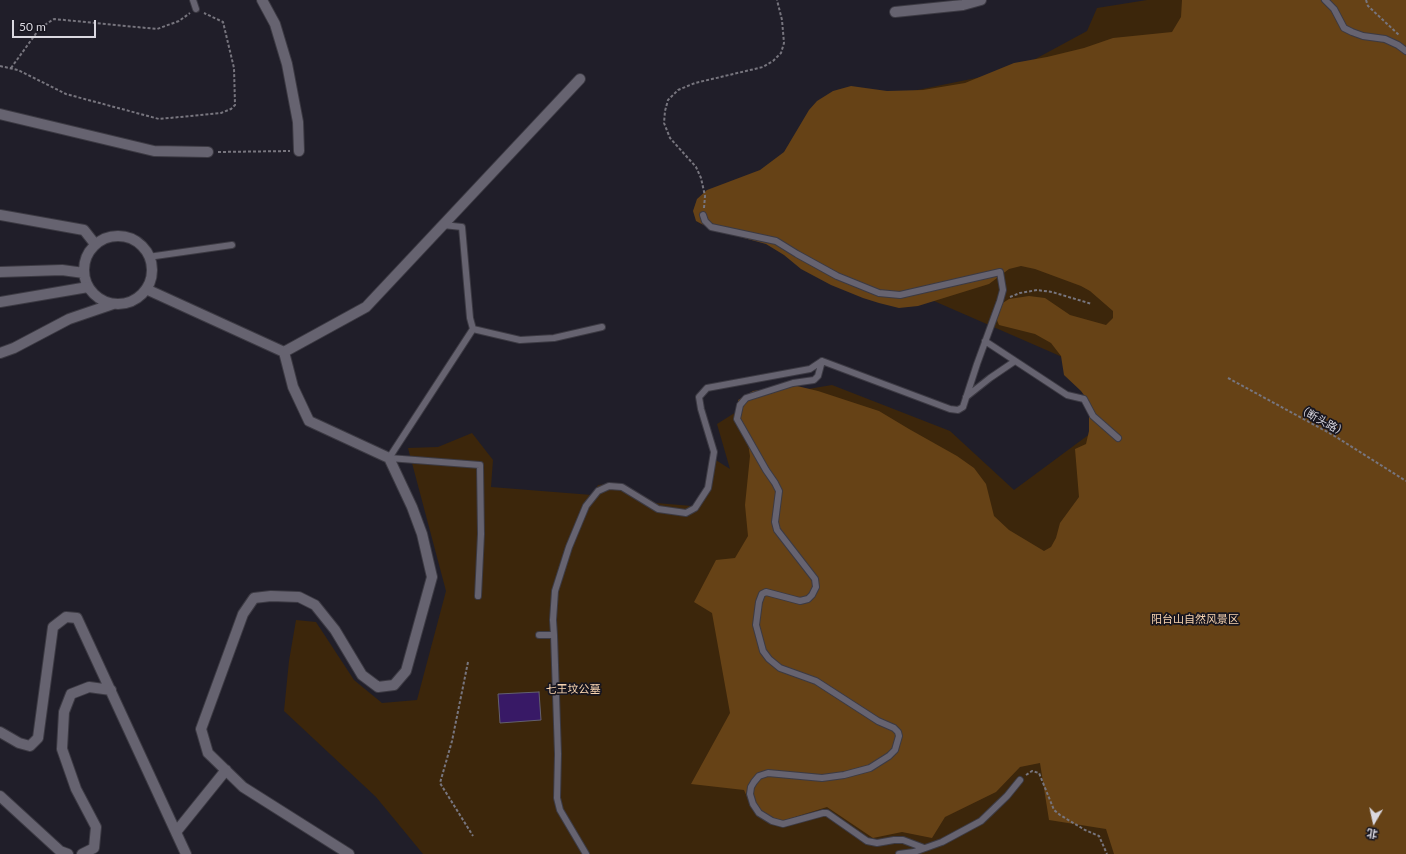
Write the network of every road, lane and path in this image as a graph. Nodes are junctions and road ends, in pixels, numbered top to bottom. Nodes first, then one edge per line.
1 (193, 0) edge
2 (262, 0) edge
3 (777, 0) edge
4 (981, 0) edge
5 (1325, 0) edge
6 (1366, 0) edge
7 (196, 9) junction
8 (895, 12) dead end
9 (1400, 37) dead end
10 (1406, 51) edge
11 (0, 66) edge
12 (11, 68) junction
13 (580, 79) dead end
14 (0, 114) edge
15 (299, 151) joint
16 (208, 152) joint
17 (0, 215) edge
18 (704, 215) joint
19 (443, 225) junction
20 (96, 244) junction
21 (232, 245) dead end
22 (148, 257) junction
23 (0, 272) edge
24 (84, 273) junction
25 (88, 287) junction
26 (146, 289) junction
27 (1000, 301) junction
28 (0, 302) edge
29 (113, 304) junction
30 (1092, 304) dead end
31 (602, 327) dead end
32 (472, 329) junction
33 (985, 341) junction
34 (284, 352) junction
35 (0, 353) edge
36 (822, 361) junction
37 (1015, 361) junction
38 (1228, 378) dead end
39 (966, 397) junction
40 (1118, 438) dead end
41 (389, 458) junction
42 (1406, 481) edge
43 (478, 596) dead end
44 (539, 635) dead end
45 (554, 635) junction
46 (468, 662) dead end
47 (111, 690) junction
48 (0, 732) edge
49 (226, 770) junction
50 (1020, 780) joint
51 (0, 796) edge
52 (176, 832) junction
53 (473, 836) dead end
54 (924, 848) junction
55 (68, 854) edge
56 (82, 854) edge
57 (186, 854) edge
58 (349, 854) edge
59 (586, 854) edge
60 (899, 854) edge
61 (1106, 854) edge

1 - 7 lane
2 - 15 street
3 - 18 path
4 - 8 street
5 - 10 lane
6 - 9 path
7 - 12 path
7 - 12 path
11 - 12 path
13 - 19 street
14 - 16 street
15 - 16 path
17 - 20 street
18 - 27 lane
19 - 32 lane
19 - 34 street
20 - 22 street
20 - 24 street
21 - 22 lane
22 - 26 street
23 - 24 street
24 - 25 street
25 - 28 street
25 - 29 street
26 - 29 street
26 - 34 street
27 - 30 path
27 - 33 lane
29 - 35 street
31 - 32 lane
32 - 41 lane
33 - 37 lane
33 - 39 lane
34 - 41 street
36 - 39 lane
36 - 45 lane
36 - 54 lane
37 - 39 lane
37 - 40 lane
38 - 42 path, （断头路）
41 - 43 lane
41 - 49 street
44 - 45 lane
45 - 59 lane
46 - 53 path
47 - 48 street
47 - 52 street
47 - 56 street
49 - 52 street
49 - 58 street
50 - 54 lane
50 - 61 path
51 - 55 street
52 - 57 street
54 - 60 lane

